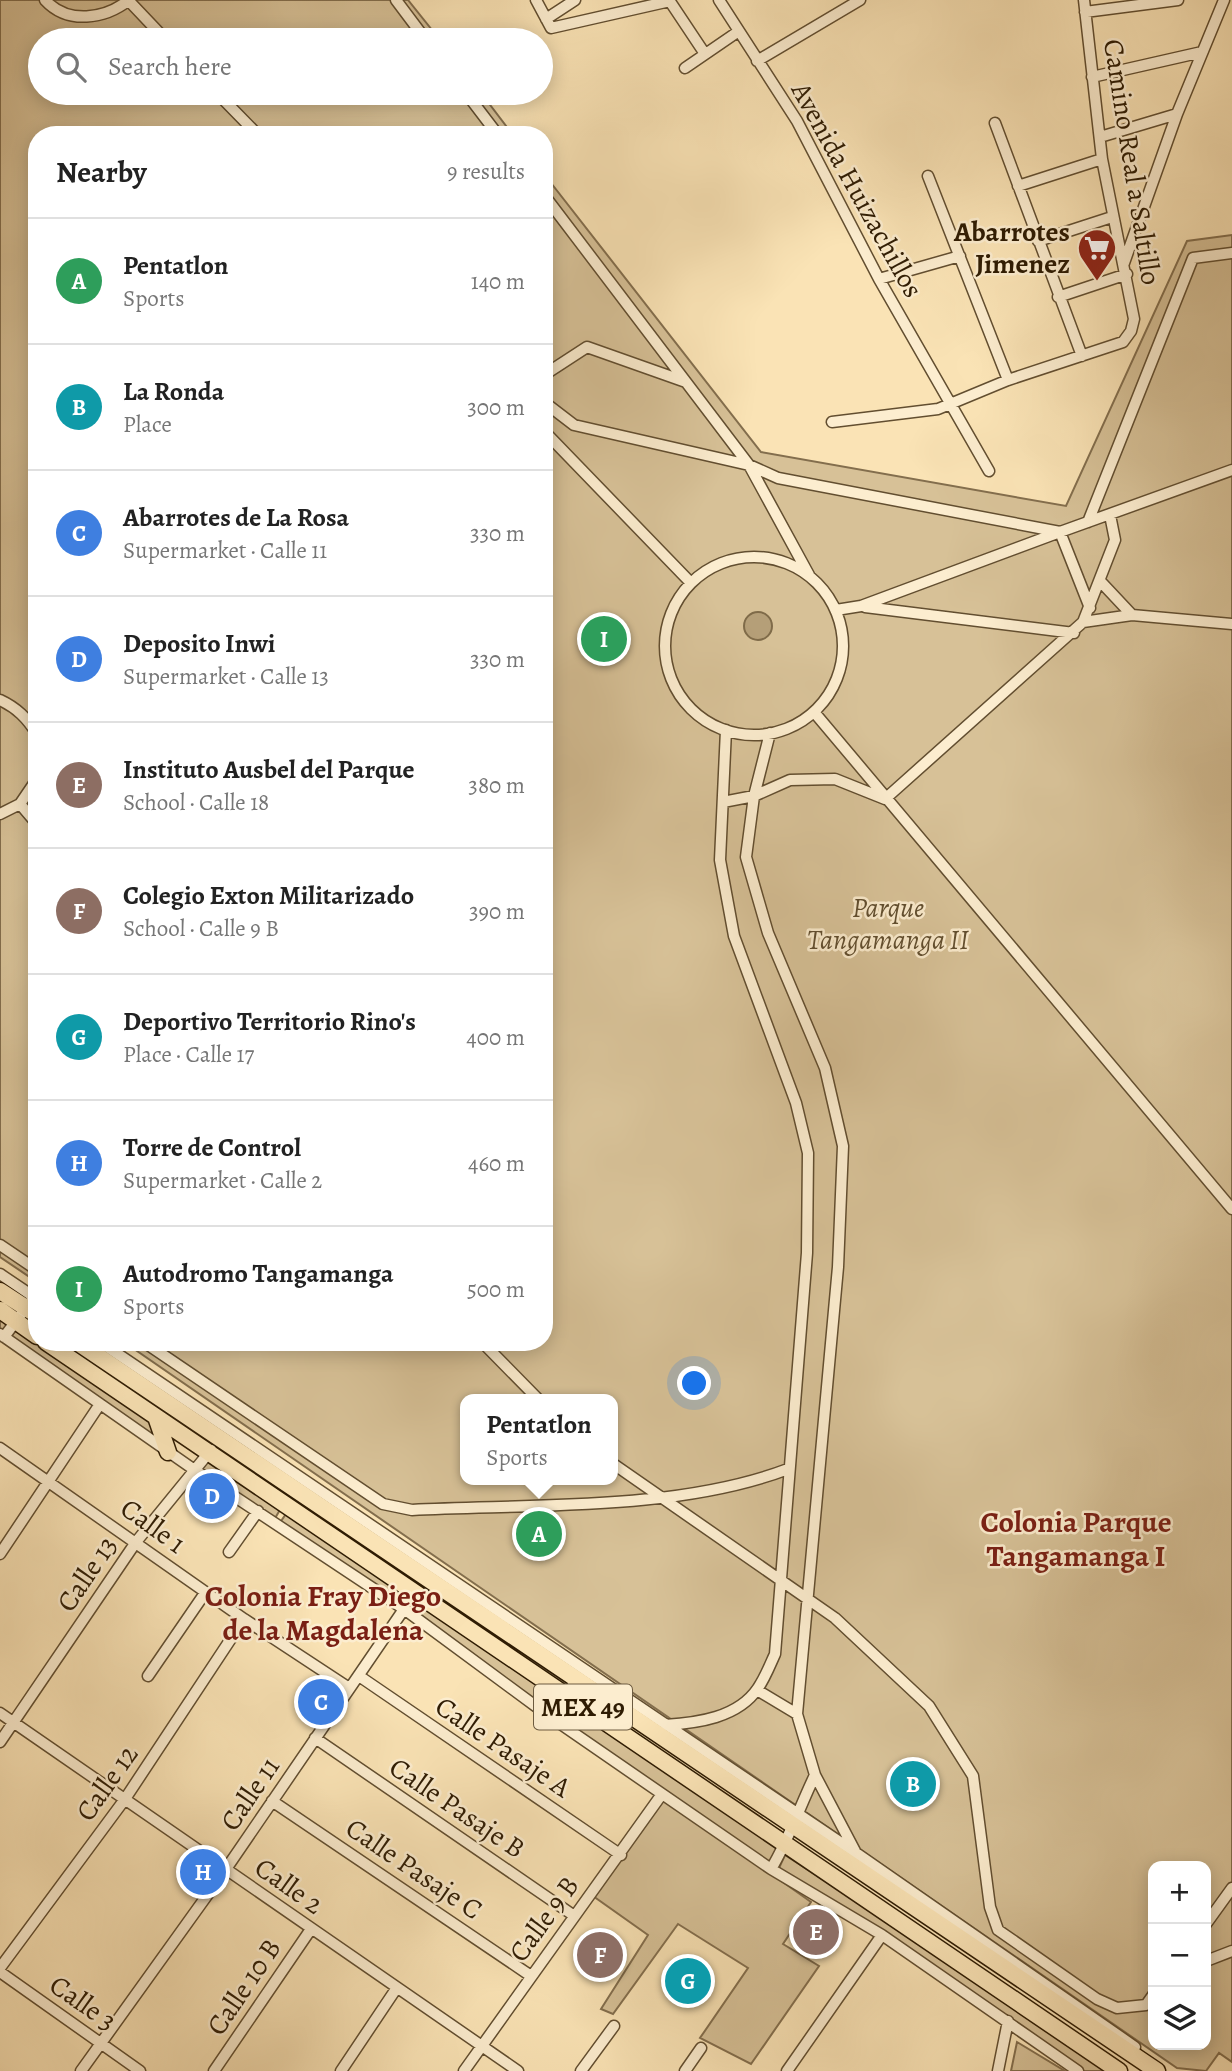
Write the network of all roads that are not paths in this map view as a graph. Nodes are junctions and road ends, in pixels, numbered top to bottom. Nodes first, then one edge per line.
1 (45, 0) edge
2 (396, 0) edge
3 (536, 0) edge
4 (575, 0) edge
5 (719, 0) edge
6 (860, 0) edge
7 (1084, 0) edge
8 (1178, 0) edge
9 (1224, 0) edge
10 (129, 1) edge
11 (669, 1) edge
12 (1085, 12) junction
13 (549, 23) junction
14 (155, 28) edge
15 (417, 28) edge
16 (738, 31) junction
17 (1202, 52) junction
18 (705, 54) junction
19 (758, 61) junction
20 (685, 68) dead end
21 (1092, 77) junction
22 (229, 105) edge
23 (475, 105) edge
24 (1177, 114) junction
25 (995, 123) dead end
26 (249, 126) edge
27 (491, 126) edge
28 (1100, 137) junction
29 (1102, 159) junction
30 (928, 176) dead end
31 (1018, 186) junction
32 (553, 207) edge
33 (1112, 217) junction
34 (1038, 241) junction
35 (1232, 253) edge
36 (960, 256) junction
37 (1124, 263) junction
38 (1127, 274) junction
39 (879, 279) junction
40 (1058, 297) junction
41 (1082, 356) junction
42 (553, 369) edge
43 (1008, 380) junction
44 (687, 383) junction
45 (951, 406) junction
46 (553, 409) edge
47 (832, 422) dead end
48 (553, 440) edge
49 (749, 465) junction
50 (1232, 470) edge
51 (989, 471) dead end
52 (1110, 515) junction
53 (1088, 522) junction
54 (1060, 532) junction
55 (809, 576) junction
56 (1101, 582) junction
57 (691, 583) junction
58 (861, 606) junction
59 (1090, 608) junction
60 (836, 610) junction
61 (1132, 615) junction
62 (1083, 622) junction
63 (1232, 624) edge
64 (1073, 633) junction
65 (0, 700) edge
66 (814, 712) junction
67 (28, 719) edge
68 (726, 730) junction
69 (770, 733) junction
70 (28, 792) edge
71 (754, 796) junction
72 (886, 799) junction
73 (723, 803) junction
74 (20, 804) junction
75 (28, 813) edge
76 (0, 814) edge
77 (1232, 1209) edge
78 (0, 1245) edge
79 (28, 1264) edge
80 (0, 1274) edge
81 (0, 1291) edge
82 (28, 1300) edge
83 (28, 1303) edge
84 (0, 1310) edge
85 (28, 1311) edge
86 (17, 1322) junction
87 (28, 1330) edge
88 (2, 1336) edge
89 (59, 1351) edge
90 (90, 1351) edge
91 (113, 1351) edge
92 (157, 1351) edge
93 (491, 1351) edge
94 (533, 1394) edge
95 (100, 1404) junction
96 (156, 1418) junction
97 (219, 1438) junction
98 (0, 1448) edge
99 (168, 1452) junction
100 (209, 1453) junction
101 (618, 1467) edge
102 (788, 1469) junction
103 (196, 1471) junction
104 (50, 1481) junction
105 (300, 1485) junction
106 (664, 1499) junction
107 (287, 1506) junction
108 (258, 1511) junction
109 (275, 1522) junction
110 (136, 1542) junction
111 (229, 1552) dead end
112 (0, 1554) edge
113 (779, 1578) junction
114 (205, 1592) junction
115 (809, 1602) junction
116 (404, 1609) junction
117 (244, 1619) junction
118 (148, 1676) dead end
119 (359, 1676) junction
120 (577, 1679) junction
121 (349, 1689) junction
122 (757, 1690) junction
123 (566, 1695) junction
124 (0, 1713) edge
125 (797, 1714) junction
126 (549, 1716) junction
127 (14, 1722) junction
128 (666, 1725) junction
129 (645, 1726) junction
130 (315, 1738) junction
131 (0, 1742) edge
132 (815, 1775) junction
133 (662, 1794) junction
134 (125, 1799) junction
135 (272, 1801) junction
136 (793, 1820) junction
137 (786, 1845) junction
138 (856, 1853) junction
139 (621, 1855) junction
140 (226, 1869) junction
141 (771, 1869) junction
142 (883, 1880) junction
143 (1232, 1888) edge
144 (573, 1915) junction
145 (1211, 1917) edge
146 (311, 1929) junction
147 (882, 1935) junction
148 (1232, 1951) edge
149 (1211, 1959) edge
150 (0, 1970) edge
151 (531, 1976) junction
152 (1032, 1981) junction
153 (397, 1989) junction
154 (1148, 2002) edge
155 (1008, 2021) junction
156 (614, 2026) dead end
157 (100, 2043) junction
158 (481, 2045) junction
159 (701, 2048) dead end
160 (81, 2071) edge
161 (140, 2071) edge
162 (215, 2071) edge
163 (341, 2071) edge
164 (464, 2071) edge
165 (518, 2071) edge
166 (581, 2071) edge
167 (685, 2071) edge
168 (787, 2071) edge
169 (998, 2071) edge
170 (1078, 2071) edge
171 (1119, 2071) edge
172 (1157, 2071) edge
173 (1165, 2071) edge

1 - 10 street
2 - 15 street
3 - 13 street
4 - 13 street
5 - 16 street, Avenida Huizachillos
6 - 19 street
7 - 12 street, Camino Real a Saltillo
8 - 12 street
9 - 17 street
10 - 14 street
11 - 13 street
11 - 18 street
12 - 21 street, Camino Real a Saltillo
16 - 18 street
16 - 19 street, Avenida Huizachillos
17 - 21 street
17 - 24 street
18 - 20 street
19 - 39 street, Avenida Huizachillos
21 - 28 street, Camino Real a Saltillo
22 - 26 street
23 - 27 street
24 - 28 street
24 - 37 street
25 - 31 street
28 - 29 street, Camino Real a Saltillo
29 - 31 street
29 - 33 street, Camino Real a Saltillo
30 - 36 street
31 - 34 street
32 - 44 street
33 - 34 street
33 - 37 street, Camino Real a Saltillo
34 - 40 street
35 - 53 street
36 - 39 street
36 - 43 street
37 - 38 street, Camino Real a Saltillo
38 - 40 street
38 - 41 street, Camino Real a Saltillo
39 - 45 street, Avenida Huizachillos
40 - 41 street
41 - 43 street
42 - 44 street
43 - 45 street
44 - 49 street
45 - 47 street
45 - 51 street, Avenida Huizachillos
46 - 49 street
48 - 57 street
49 - 54 street
49 - 55 street
50 - 52 street
52 - 53 street
52 - 56 street
53 - 54 street
54 - 58 street
54 - 59 street
55 - 57 street
55 - 60 street
56 - 59 street
56 - 61 street
57 - 68 street
58 - 60 street
58 - 64 street
59 - 62 street
60 - 66 street
61 - 62 street
61 - 63 street
62 - 64 street
64 - 72 street
65 - 67 street
66 - 69 street
66 - 72 street
68 - 69 street
68 - 73 street
69 - 71 street
70 - 74 street
71 - 72 street
71 - 73 street
71 - 115 street
72 - 77 street
73 - 102 street
74 - 75 street
74 - 76 street
78 - 79 street
80 - 82 street
81 - 83 main road
84 - 86 main road
85 - 86 street
86 - 87 main road
86 - 88 street
88 - 95 street
89 - 96 main road, MEX 49
90 - 97 main road, MEX 49
91 - 105 street
92 - 106 street
93 - 94 street
95 - 99 street
95 - 104 street
96 - 99 main road
96 - 100 main road, MEX 49
97 - 100 street, Calle 13
97 - 105 main road, MEX 49
98 - 104 street, Calle 1
99 - 103 street
100 - 103 street, Calle 13
100 - 107 main road, MEX 49
101 - 106 street
102 - 106 street
102 - 113 street
103 - 108 street
103 - 110 street, Calle 13
104 - 110 street, Calle 1
104 - 112 street
105 - 107 street
105 - 120 main road, MEX 49
105 - 128 street
106 - 113 street
107 - 109 street
107 - 123 main road, MEX 49
108 - 109 street
108 - 111 street
109 - 116 street
110 - 114 street, Calle 1
110 - 127 street, Calle 13
113 - 115 street
113 - 122 street
114 - 117 street, Calle 1
114 - 118 street
115 - 125 street
115 - 154 street
116 - 119 street, Calle 11
116 - 126 street
117 - 121 street, Calle 1
117 - 134 street, Calle 12
119 - 121 street, Calle 11
119 - 139 street, Calle Pasaje A
120 - 123 street
120 - 129 main road, MEX 49
121 - 130 street, Calle 11
122 - 125 street
122 - 128 street
123 - 126 street
123 - 137 main road, MEX 49
124 - 127 street, Calle 2
125 - 132 street
126 - 133 street
127 - 131 street, Calle 13
127 - 134 street, Calle 2
128 - 129 street
128 - 136 street
129 - 136 main road, MEX 49
130 - 135 street, Calle 11
130 - 144 street, Calle Pasaje B
132 - 136 street
132 - 138 street
133 - 139 street, Calle 9 B
133 - 141 street
134 - 140 street, Calle 2
134 - 150 street, Calle 12
135 - 140 street, Calle 11
135 - 151 street, Calle Pasaje C
136 - 137 street
136 - 138 street
136 - 142 main road, MEX 49
137 - 141 street
137 - 171 main road, MEX 49
138 - 142 street
139 - 144 street, Calle 9 B
140 - 146 street, Calle 2
140 - 157 street, Calle 11
141 - 147 street
142 - 152 main road, MEX 49
143 - 145 street
144 - 151 street, Calle 9 B
146 - 153 street, Calle 2
146 - 162 street, Calle 10 B
147 - 155 street
147 - 168 street
148 - 149 street
150 - 157 street, Calle 3
151 - 158 street, Calle 9 B
152 - 172 main road, MEX 49
152 - 173 street
153 - 158 street, Calle 2
153 - 163 street
155 - 169 street
155 - 170 street
156 - 166 street
157 - 160 street, Calle 11
157 - 161 street, Calle 3
158 - 164 street, Calle 9 B
158 - 165 street, Calle 2
159 - 167 street

